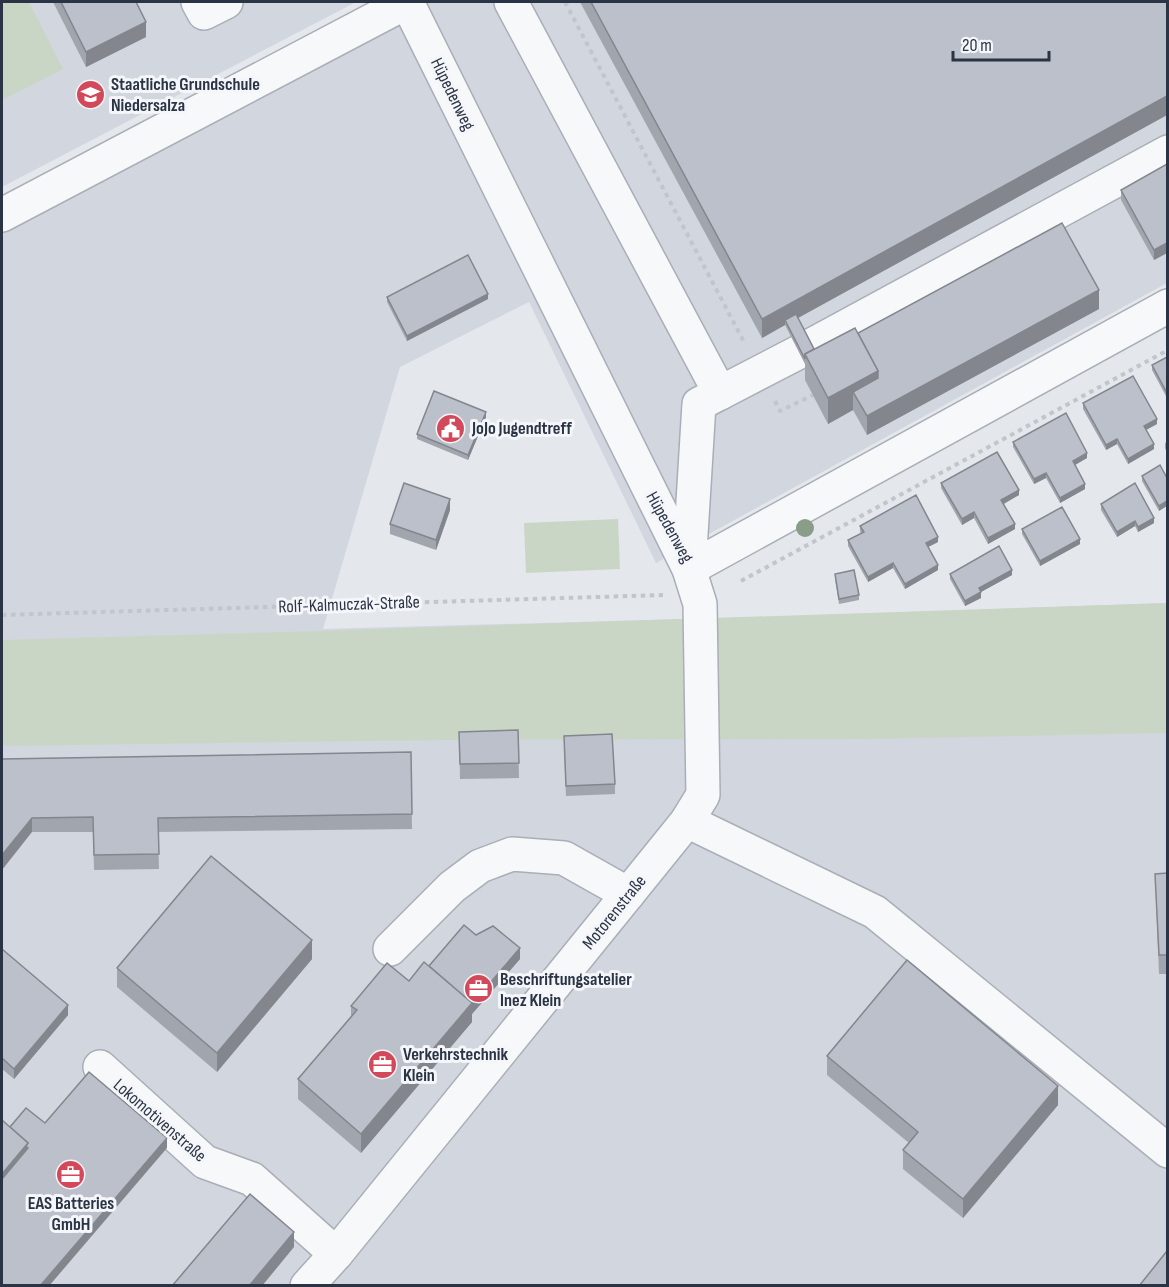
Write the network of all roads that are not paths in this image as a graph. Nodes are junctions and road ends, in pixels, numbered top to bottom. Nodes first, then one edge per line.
1 (198, 2) edge
2 (226, 2) edge
3 (512, 2) edge
4 (1167, 152) edge
5 (2, 215) edge
6 (1167, 306) edge
7 (720, 393) junction
8 (695, 589) junction
9 (687, 821) junction
10 (628, 894) junction
11 (390, 949) dead end
12 (100, 1067) dead end
13 (1167, 1151) edge
14 (336, 1254) junction
15 (308, 1286) edge

1 - 2 street
3 - 7 street
4 - 7 street
5 - 8 street, Hüpedenweg
6 - 8 street, Hüpedenweg
7 - 8 street, Motorenstraße
8 - 9 street, Motorenstraße
9 - 10 street, Motorenstraße
9 - 13 street
10 - 11 street
10 - 14 street, Motorenstraße
12 - 14 street, Lokomotivenstraße
14 - 15 street, Motorenstraße

